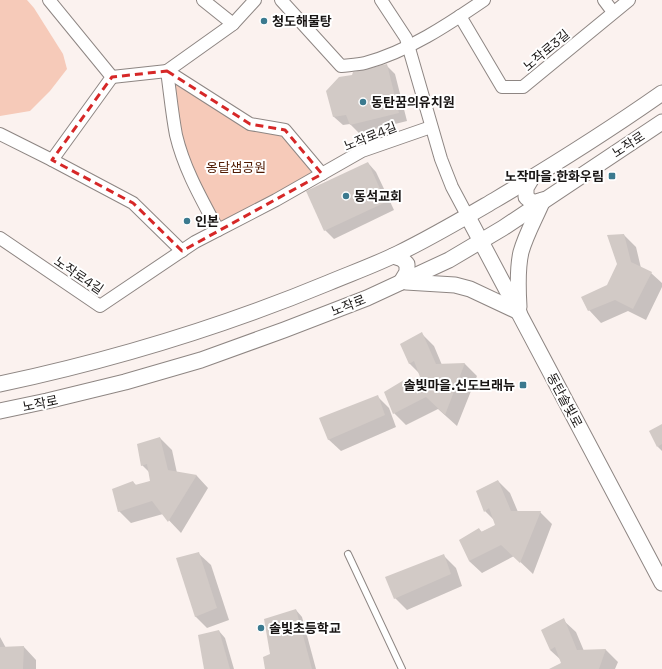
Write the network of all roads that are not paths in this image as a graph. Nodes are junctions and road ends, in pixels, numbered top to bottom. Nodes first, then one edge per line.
1 (49, 0) edge
2 (203, 0) edge
3 (255, 0) edge
4 (281, 0) edge
5 (381, 0) edge
6 (484, 0) edge
7 (604, 0) edge
8 (629, 0) edge
9 (613, 12) junction
10 (460, 16) junction
11 (233, 24) junction
12 (408, 47) junction
13 (167, 71) junction
14 (112, 77) junction
15 (662, 93) edge
16 (662, 122) edge
17 (431, 127) junction
18 (0, 134) edge
19 (52, 160) junction
20 (322, 174) junction
21 (532, 178) junction
22 (544, 200) junction
23 (468, 217) junction
24 (218, 230) junction
25 (0, 238) edge
26 (481, 240) junction
27 (182, 251) junction
28 (393, 256) junction
29 (401, 282) junction
30 (519, 312) junction
31 (0, 384) edge
32 (0, 411) edge
33 (348, 554) dead end
34 (662, 583) edge
35 (402, 669) edge

1 - 14 street
2 - 11 street
3 - 11 street
4 - 12 street
5 - 12 street
6 - 10 street
7 - 9 street
8 - 9 street, 노작로3길
9 - 10 street, 노작로3길
10 - 12 street
11 - 13 street
12 - 17 street
13 - 14 street
13 - 20 street
13 - 24 street
14 - 19 street
15 - 21 street, 노작로
16 - 22 street, 노작로
17 - 20 street, 노작로4길
17 - 23 street
18 - 19 street
19 - 27 street
20 - 24 street, 노작로4길
21 - 22 street
21 - 23 street, 노작로
22 - 26 street, 노작로
22 - 30 street
23 - 26 street, 동탄솔빛로
23 - 28 street, 노작로
24 - 27 street, 노작로4길
25 - 27 street, 노작로4길
26 - 29 street, 노작로
26 - 30 street, 동탄솔빛로
28 - 29 street
28 - 31 street, 노작로
29 - 30 street
29 - 32 street, 노작로
30 - 34 street, 동탄솔빛로
33 - 35 lane

